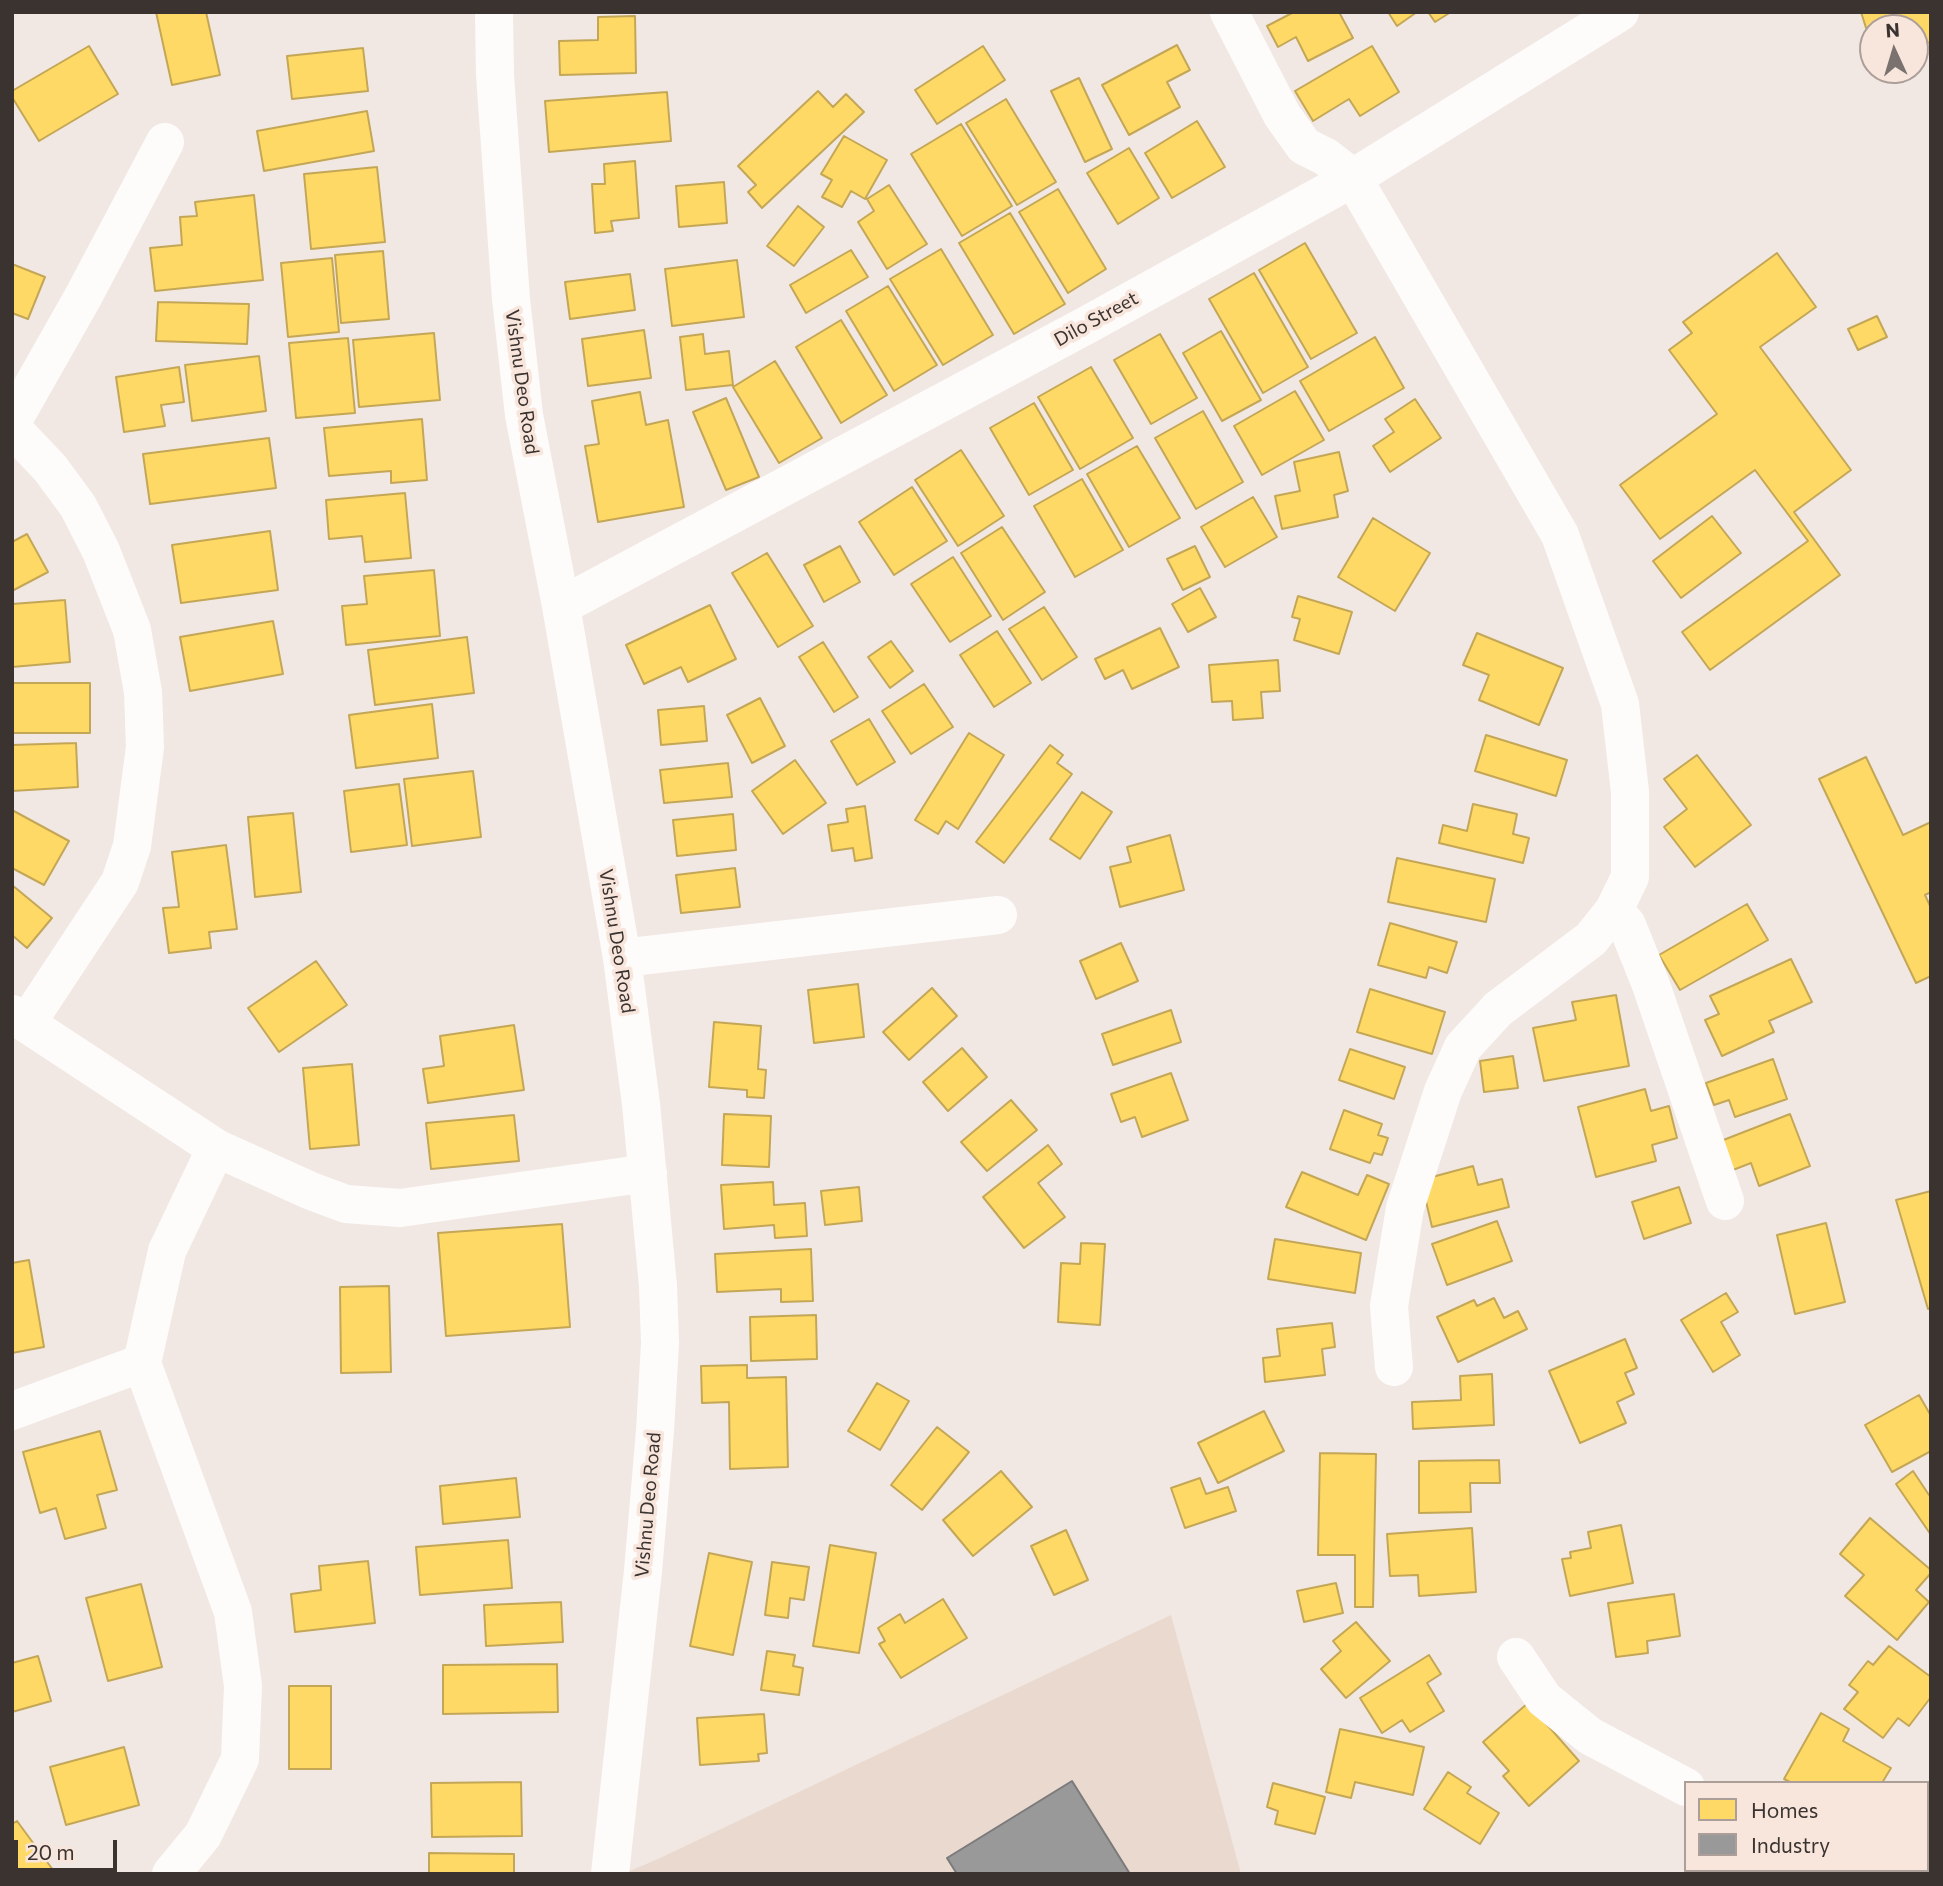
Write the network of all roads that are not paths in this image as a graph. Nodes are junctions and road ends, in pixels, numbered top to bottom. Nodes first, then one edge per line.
1 (494, 12) edge
2 (1229, 12) edge
3 (1620, 12) edge
4 (165, 142) dead end
5 (1353, 178) junction
6 (12, 422) edge
7 (12, 429) edge
8 (561, 606) junction
9 (1614, 910) junction
10 (998, 915) dead end
11 (622, 958) junction
12 (20, 1018) edge
13 (216, 1148) junction
14 (648, 1173) junction
15 (1725, 1201) dead end
16 (142, 1363) junction
17 (1394, 1367) dead end
18 (12, 1411) edge
19 (1516, 1657) dead end
20 (1684, 1786) edge
21 (171, 1874) edge
22 (610, 1874) edge

1 - 8 street, Vishnu Deo Road
2 - 5 street
3 - 5 street, Dilo Street
4 - 6 street
5 - 8 street, Dilo Street
5 - 9 street
7 - 12 street
8 - 11 street, Vishnu Deo Road
9 - 15 street
9 - 17 street
10 - 11 street
11 - 14 street, Vishnu Deo Road
12 - 13 street
13 - 14 street
13 - 16 street
14 - 22 street, Vishnu Deo Road
16 - 18 street
16 - 21 street
19 - 20 street

